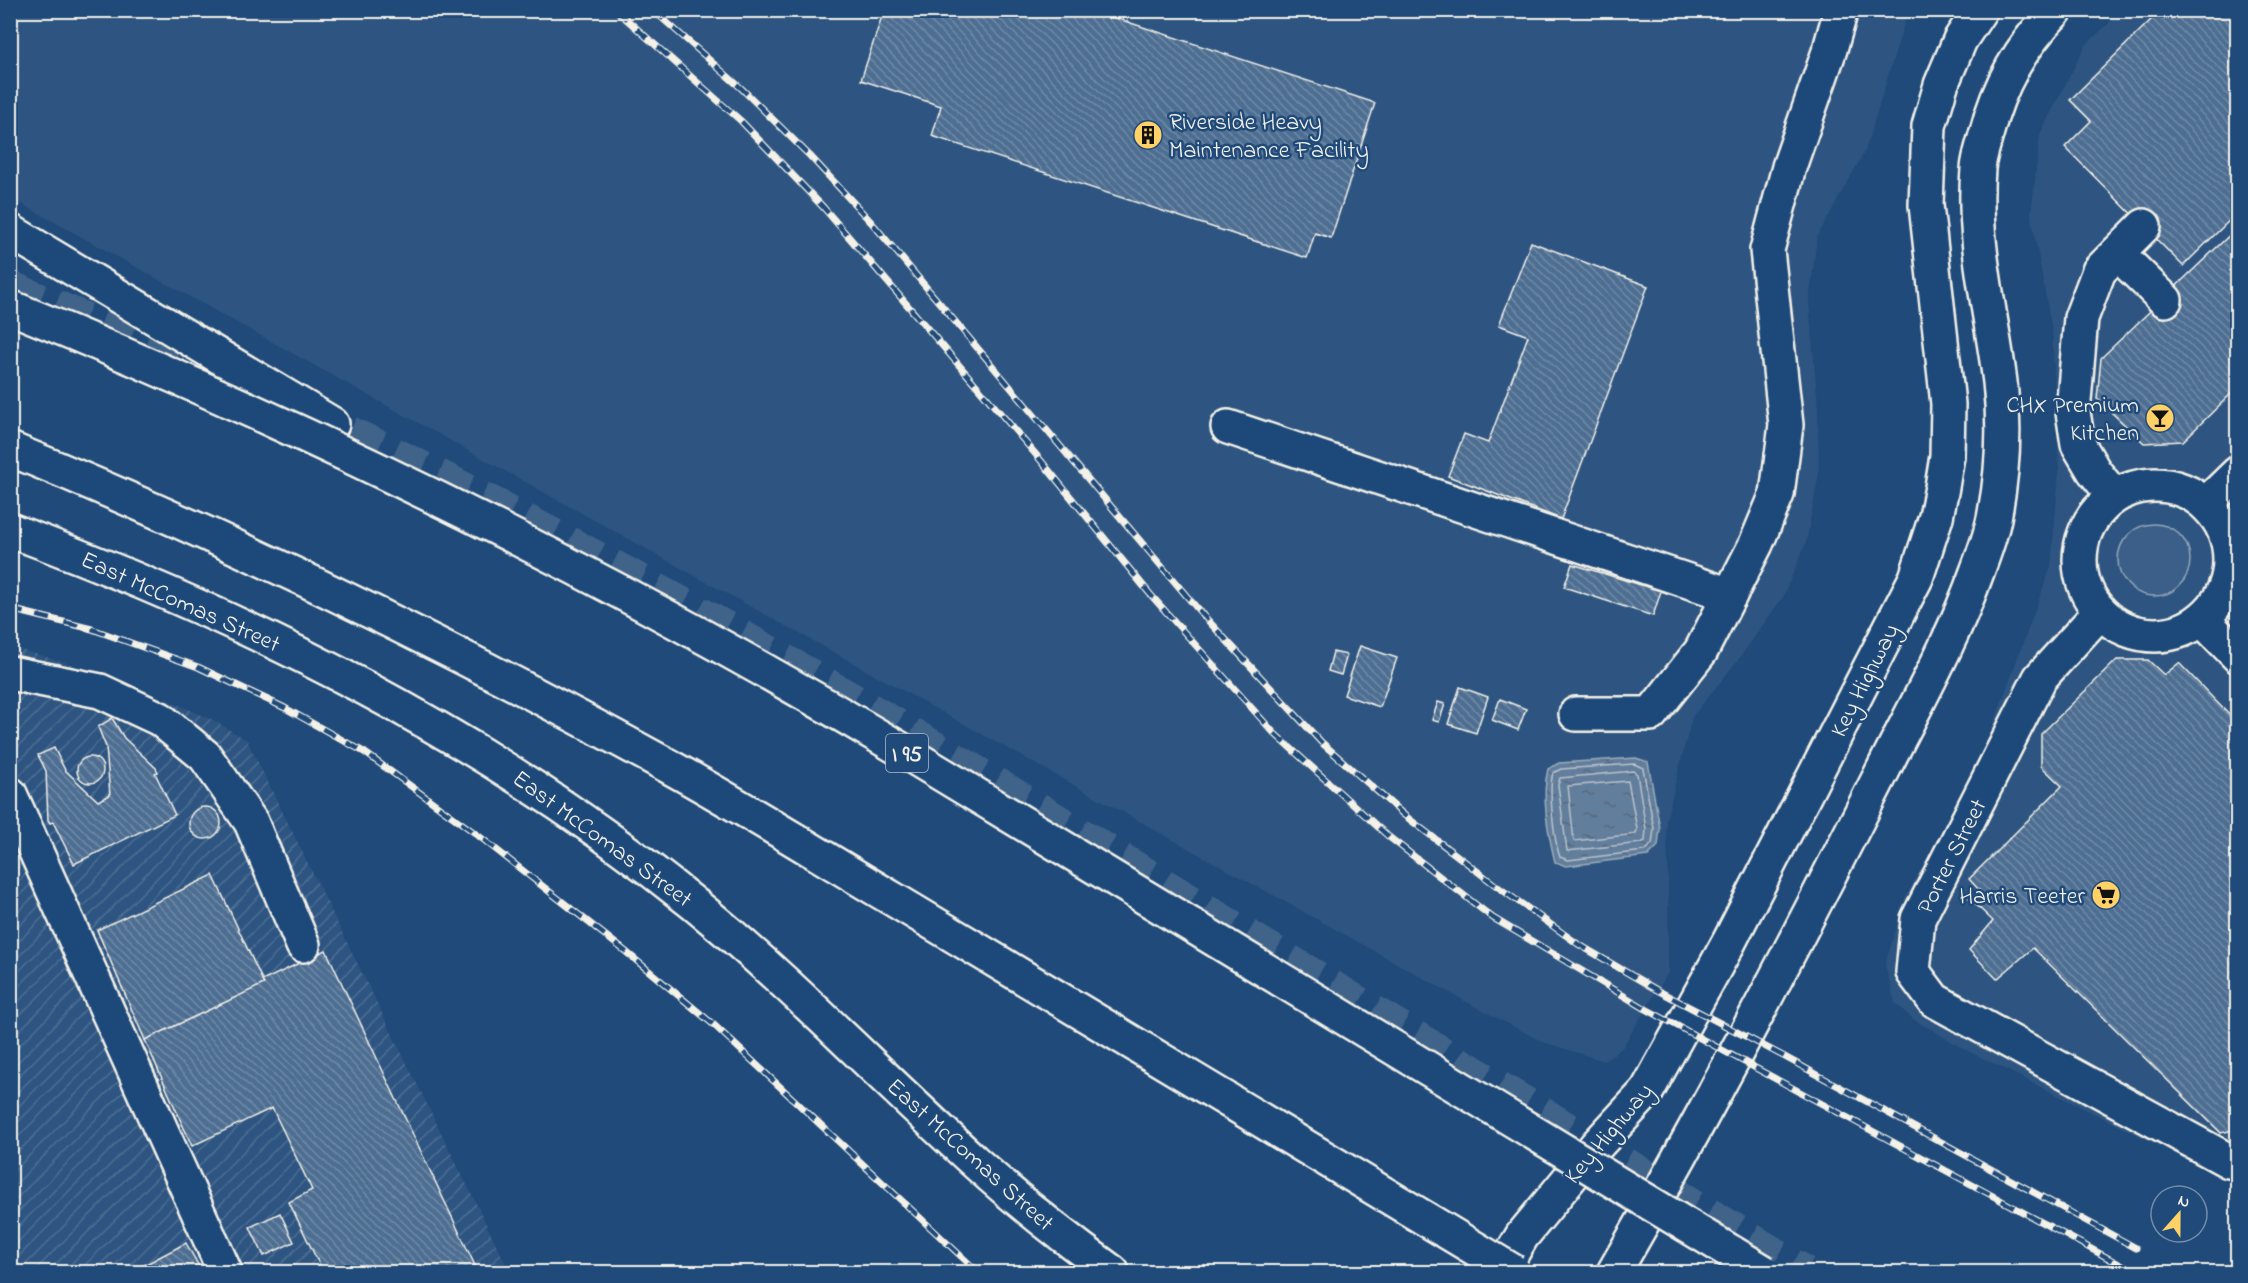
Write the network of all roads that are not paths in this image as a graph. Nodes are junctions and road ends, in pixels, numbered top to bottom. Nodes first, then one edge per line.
1 (1980, 10) edge
2 (2056, 10) edge
3 (1838, 12) edge
4 (2144, 226) dead end
5 (10, 231) edge
6 (2117, 253) junction
7 (2165, 300) dead end
8 (10, 307) edge
9 (332, 424) tunnel mouth
10 (1228, 427) dead end
11 (10, 449) edge
12 (2238, 473) edge
13 (2114, 496) junction
14 (2206, 504) junction
15 (10, 530) edge
16 (1730, 595) junction
17 (2100, 612) junction
18 (2202, 619) junction
19 (2238, 656) edge
20 (10, 673) edge
21 (1576, 714) dead end
22 (10, 794) edge
23 (303, 945) dead end
24 (2238, 1163) edge
25 (225, 1272) edge
26 (1112, 1272) edge
27 (1501, 1272) edge
28 (1514, 1272) edge
29 (1614, 1272) edge
30 (1764, 1272) edge

1 - 27 main road, Key Highway
2 - 29 main road
3 - 16 main road
4 - 6 main road
5 - 9 main road
6 - 7 main road
6 - 13 main road
8 - 30 main road, I 95, bridge
10 - 16 main road
11 - 28 main road, bridge
12 - 14 main road
13 - 14 main road
13 - 17 main road
14 - 18 main road
15 - 26 main road, East McComas Street
16 - 21 main road
17 - 18 main road
17 - 24 main road, Porter Street
18 - 19 main road
20 - 23 main road
22 - 25 main road

